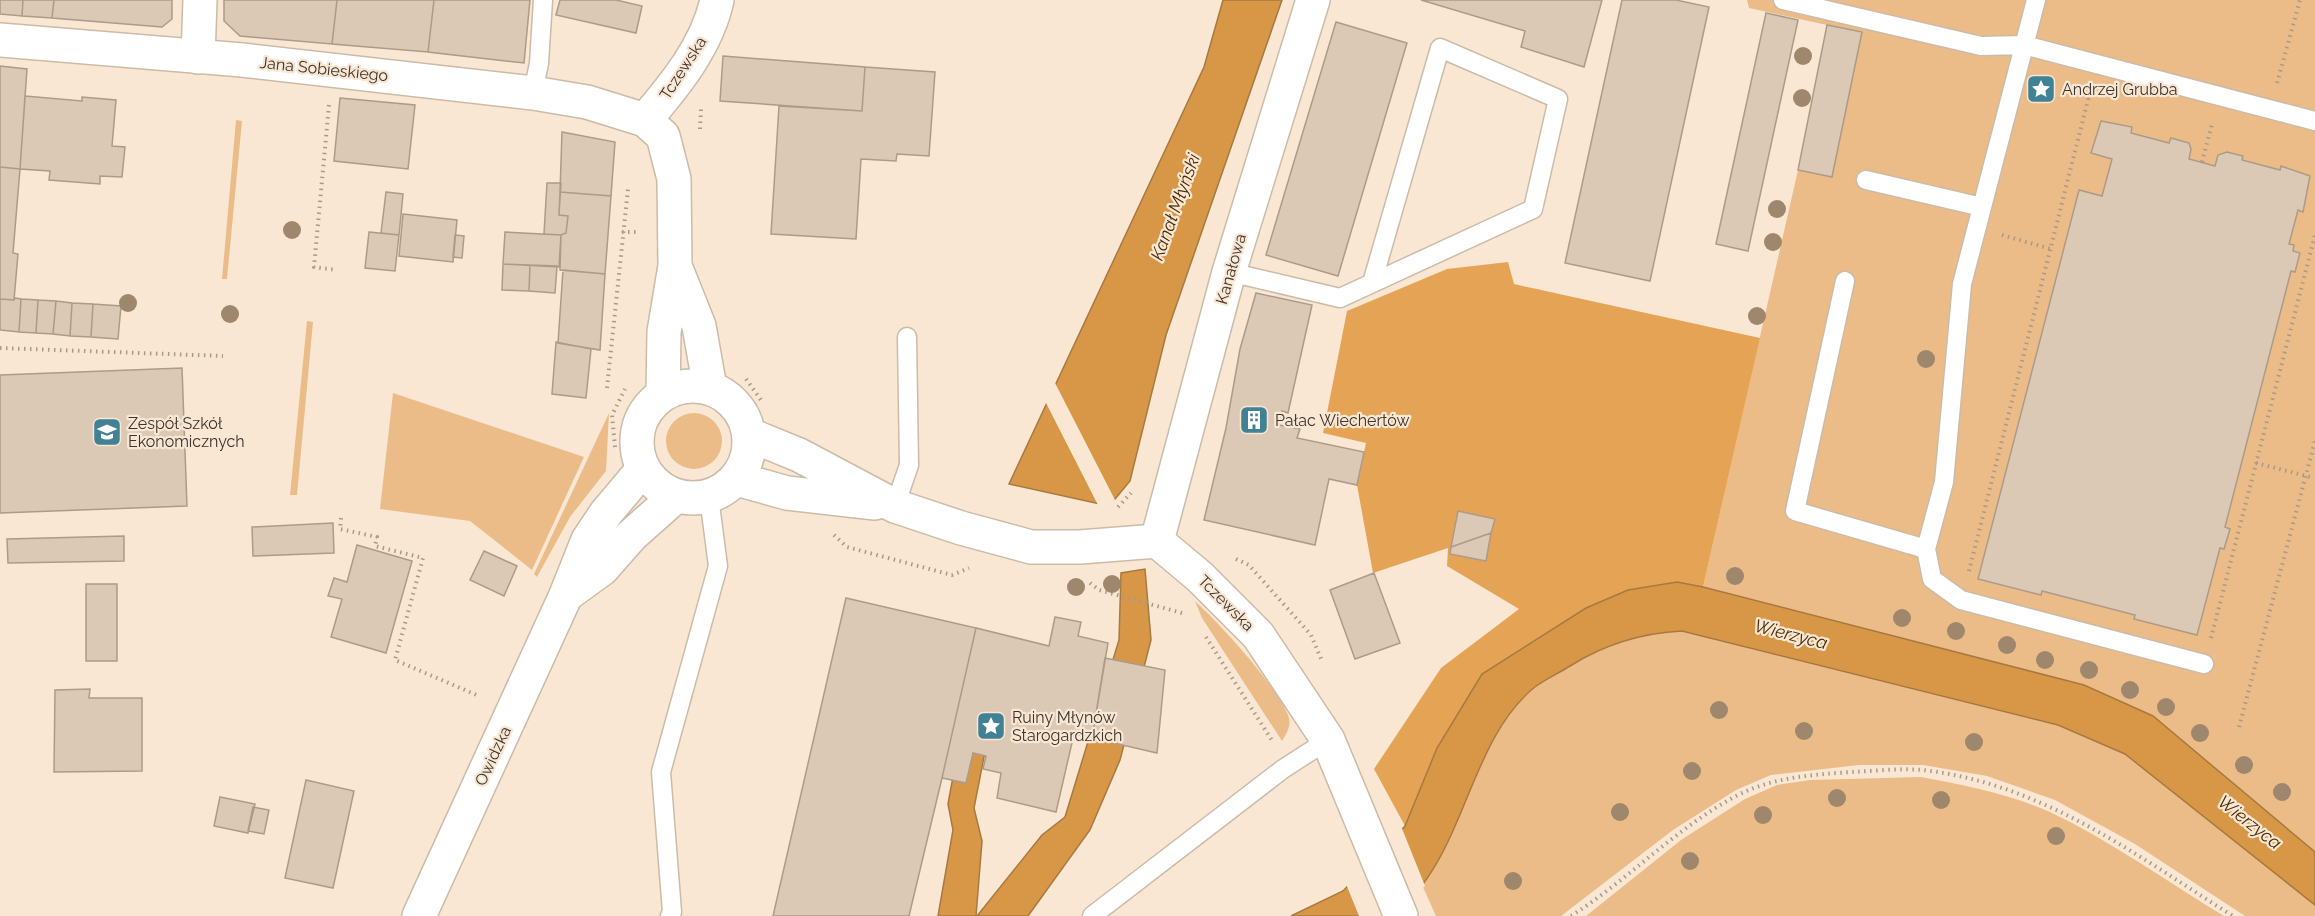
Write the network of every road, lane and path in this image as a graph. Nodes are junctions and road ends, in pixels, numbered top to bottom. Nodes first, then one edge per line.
1 (201, 0) edge
2 (543, 0) edge
3 (717, 0) edge
4 (1313, 0) edge
5 (1783, 0) edge
6 (2036, 0) edge
7 (2300, 0) edge
8 (0, 40) edge
9 (2024, 45) junction
10 (198, 57) junction
11 (2092, 86) dead end
12 (533, 93) junction
13 (2224, 98) junction
14 (329, 104) dead end
15 (2270, 110) junction
16 (645, 120) junction
17 (2315, 121) edge
18 (2202, 162) dead end
19 (1866, 180) dead end
20 (628, 189) dead end
21 (1982, 207) junction
22 (645, 224) dead end
23 (1977, 228) junction
24 (622, 232) junction
25 (2315, 235) edge
26 (2051, 249) junction
27 (675, 266) junction
28 (336, 270) dead end
29 (1229, 272) junction
30 (1845, 281) dead end
31 (1372, 283) junction
32 (907, 337) dead end
33 (0, 348) edge
34 (223, 356) dead end
35 (740, 371) dead end
36 (630, 381) dead end
37 (607, 388) dead end
38 (710, 388) junction
39 (663, 394) junction
40 (759, 422) junction
41 (2315, 441) edge
42 (615, 453) dead end
43 (2256, 463) junction
44 (643, 470) junction
45 (2306, 476) junction
46 (2314, 478) edge
47 (737, 479) junction
48 (1133, 491) dead end
49 (676, 496) junction
50 (709, 497) junction
51 (895, 506) junction
52 (1114, 508) dead end
53 (341, 518) dead end
54 (832, 534) dead end
55 (1157, 541) junction
56 (1926, 549) junction
57 (1228, 556) dead end
58 (979, 564) dead end
59 (1086, 580) dead end
60 (566, 595) junction
61 (1961, 600) junction
62 (1185, 615) dead end
63 (1200, 629) dead end
64 (2204, 664) joint
65 (1324, 666) dead end
66 (487, 700) dead end
67 (2239, 727) dead end
68 (1328, 740) junction
69 (1287, 766) junction
70 (675, 915) edge
71 (419, 916) edge
72 (1092, 916) edge
73 (1401, 916) edge
74 (1573, 916) edge
75 (2233, 916) edge

1 - 10 street
2 - 12 lane
3 - 16 street, Tczewska
4 - 29 street, Kanałowa
5 - 9 lane
6 - 9 lane
7 - 15 path
8 - 10 street, Jana Sobieskiego
9 - 13 lane
9 - 21 lane
10 - 12 street, Jana Sobieskiego
11 - 26 path
12 - 16 street, Jana Sobieskiego
13 - 15 lane
13 - 18 path
14 - 28 path
15 - 17 lane
16 - 27 street
19 - 21 lane
20 - 24 path
21 - 23 lane
22 - 24 path
23 - 26 path
23 - 56 lane
24 - 37 path
25 - 43 path
26 - 61 path
27 - 38 street
27 - 39 street
29 - 31 lane
29 - 55 street, Kanałowa
30 - 56 lane
31 - 31 lane
32 - 51 lane
33 - 34 path
35 - 40 path
36 - 42 path
38 - 39 street
38 - 40 street
39 - 44 street
40 - 47 street
40 - 51 street
41 - 45 path
43 - 45 path
43 - 64 path
44 - 49 street
44 - 60 street, Owidzka
45 - 46 path
45 - 67 path
47 - 50 street
47 - 51 street
48 - 52 path
49 - 50 street
49 - 60 street, Owidzka
50 - 70 lane
51 - 55 street
53 - 66 path
54 - 58 path
55 - 68 street, Tczewska
56 - 61 lane
57 - 65 path
59 - 62 path
60 - 71 street, Owidzka
61 - 64 lane
63 - 69 path
68 - 69 lane
68 - 73 street, Tczewska
69 - 72 lane
74 - 75 path

